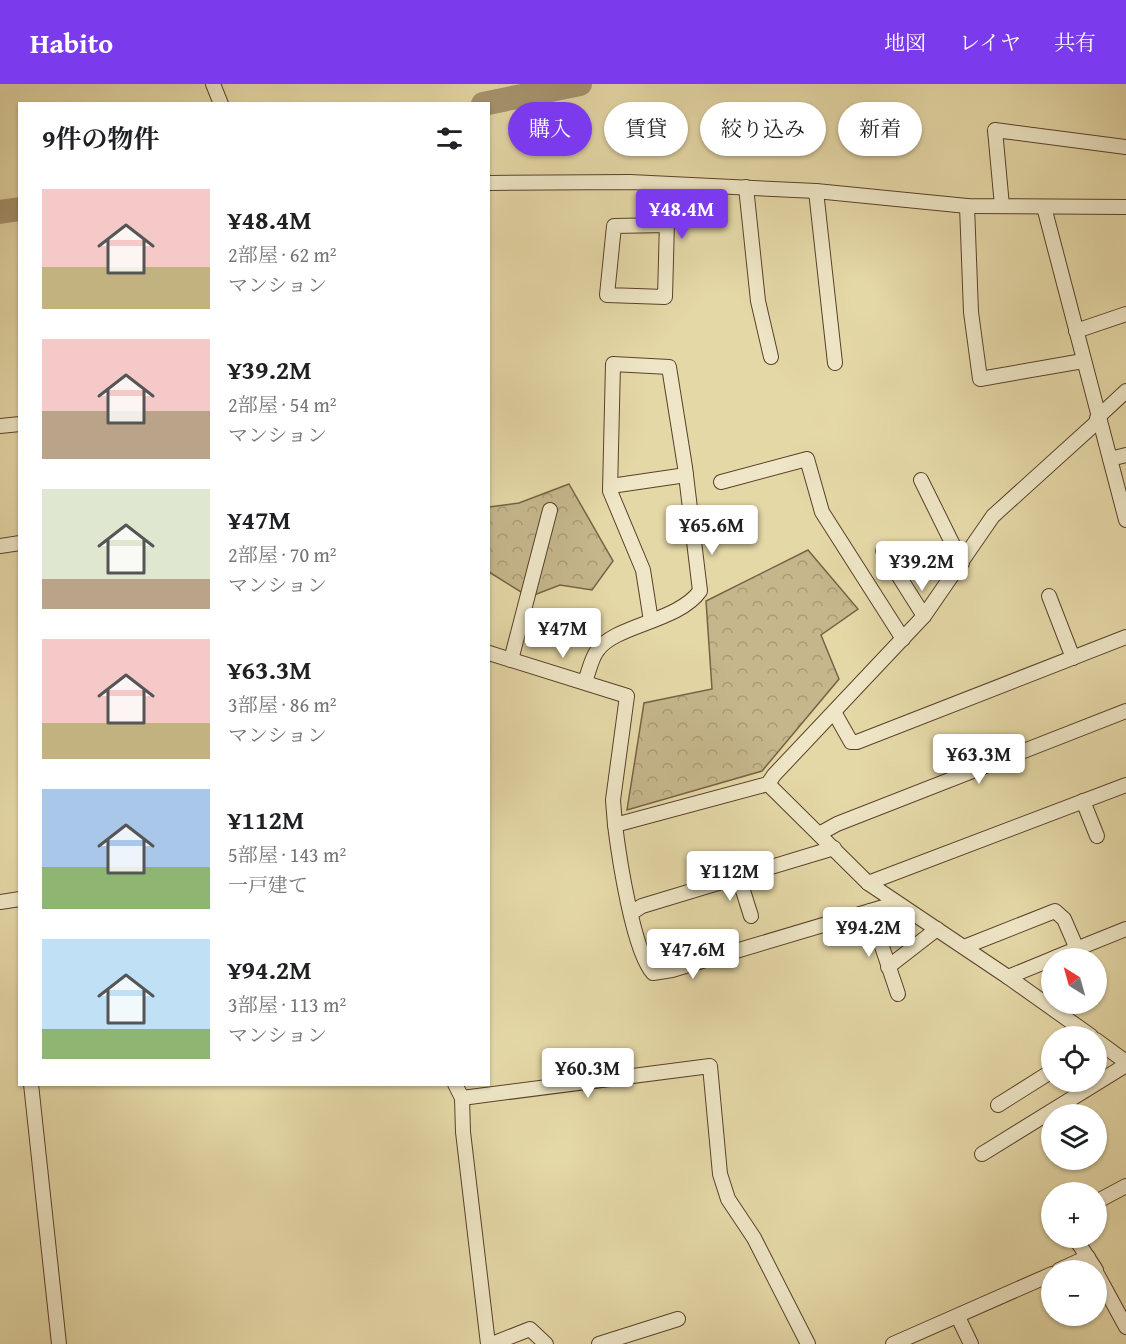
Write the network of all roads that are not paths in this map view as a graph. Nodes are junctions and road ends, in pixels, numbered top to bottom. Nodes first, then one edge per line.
1 (213, 84) edge
2 (220, 102) edge
3 (1126, 147) edge
4 (490, 183) edge
5 (668, 184) junction
6 (746, 186) junction
7 (816, 191) junction
8 (967, 206) junction
9 (1002, 206) junction
10 (1044, 207) junction
11 (1126, 207) edge
12 (666, 225) junction
13 (1126, 314) edge
14 (1076, 331) junction
15 (771, 357) dead end
16 (1083, 361) junction
17 (835, 363) dead end
18 (1126, 392) edge
19 (1098, 419) junction
20 (18, 424) edge
21 (0, 426) edge
22 (1126, 455) edge
23 (1110, 459) junction
24 (686, 475) junction
25 (921, 480) dead end
26 (721, 482) dead end
27 (610, 486) junction
28 (550, 510) dead end
29 (1126, 520) edge
30 (18, 543) edge
31 (0, 546) edge
32 (882, 551) dead end
33 (962, 563) junction
34 (1049, 596) dead end
35 (924, 616) junction
36 (651, 621) junction
37 (1126, 637) edge
38 (903, 639) junction
39 (490, 653) edge
40 (1073, 658) junction
41 (511, 660) junction
42 (585, 681) junction
43 (1126, 711) edge
44 (834, 712) junction
45 (768, 784) junction
46 (1126, 784) edge
47 (1083, 801) junction
48 (615, 825) junction
49 (819, 834) junction
50 (1097, 836) dead end
51 (834, 848) junction
52 (740, 878) junction
53 (868, 883) junction
54 (18, 899) edge
55 (0, 902) edge
56 (897, 903) junction
57 (870, 911) junction
58 (631, 912) junction
59 (752, 916) dead end
60 (937, 929) junction
61 (1126, 929) edge
62 (964, 947) junction
63 (1077, 948) edge
64 (1079, 948) edge
65 (1041, 964) edge
66 (888, 967) junction
67 (1008, 977) junction
68 (898, 994) dead end
69 (1076, 1026) edge
70 (1107, 1049) edge
71 (1126, 1063) edge
72 (1041, 1078) edge
73 (31, 1086) edge
74 (456, 1086) edge
75 (462, 1098) junction
76 (998, 1105) dead end
77 (982, 1154) dead end
78 (1126, 1186) edge
79 (1107, 1196) edge
80 (1082, 1248) edge
81 (1088, 1257) junction
82 (1081, 1260) edge
83 (1090, 1260) edge
84 (1041, 1279) edge
85 (1107, 1292) edge
86 (957, 1317) junction
87 (678, 1319) dead end
88 (1126, 1327) edge
89 (59, 1344) edge
90 (490, 1344) edge
91 (546, 1344) edge
92 (600, 1344) edge
93 (808, 1344) edge
94 (893, 1344) edge
95 (971, 1344) edge

1 - 2 street
3 - 9 street
4 - 5 street
5 - 6 street
5 - 12 street
6 - 7 street
6 - 15 street
7 - 8 street
7 - 17 street
8 - 9 street
8 - 16 street
9 - 10 street
10 - 11 street
10 - 14 street
12 - 12 street
13 - 14 street
14 - 16 street
16 - 19 street
18 - 19 street
19 - 23 street
19 - 33 street
20 - 21 street
22 - 23 street
23 - 29 street
24 - 27 street
24 - 27 street
24 - 36 street
25 - 33 street
26 - 38 street
27 - 36 street
28 - 41 street
30 - 31 street
32 - 35 street
33 - 35 street
34 - 40 street
35 - 38 street
36 - 42 street
37 - 40 street
38 - 44 street
39 - 41 street
40 - 44 street
41 - 42 street
42 - 48 street
43 - 49 street
44 - 45 street
45 - 48 street
45 - 49 street
46 - 47 street
47 - 50 street
47 - 53 street
48 - 58 street
49 - 51 street
51 - 52 street
51 - 53 street
52 - 58 street
52 - 59 street
53 - 56 street
54 - 55 street
56 - 57 street
56 - 60 street
57 - 58 street
57 - 66 street
60 - 62 street
60 - 66 street
61 - 64 street
62 - 63 street
62 - 67 street
65 - 67 street
66 - 68 street
67 - 69 street
70 - 71 street
71 - 77 street
72 - 76 street
73 - 89 street
74 - 75 street
75 - 90 street
75 - 93 street
78 - 79 street
80 - 81 street
81 - 82 street
81 - 83 street
84 - 86 street
85 - 88 street
86 - 94 street
86 - 95 street
87 - 92 street
90 - 91 street

